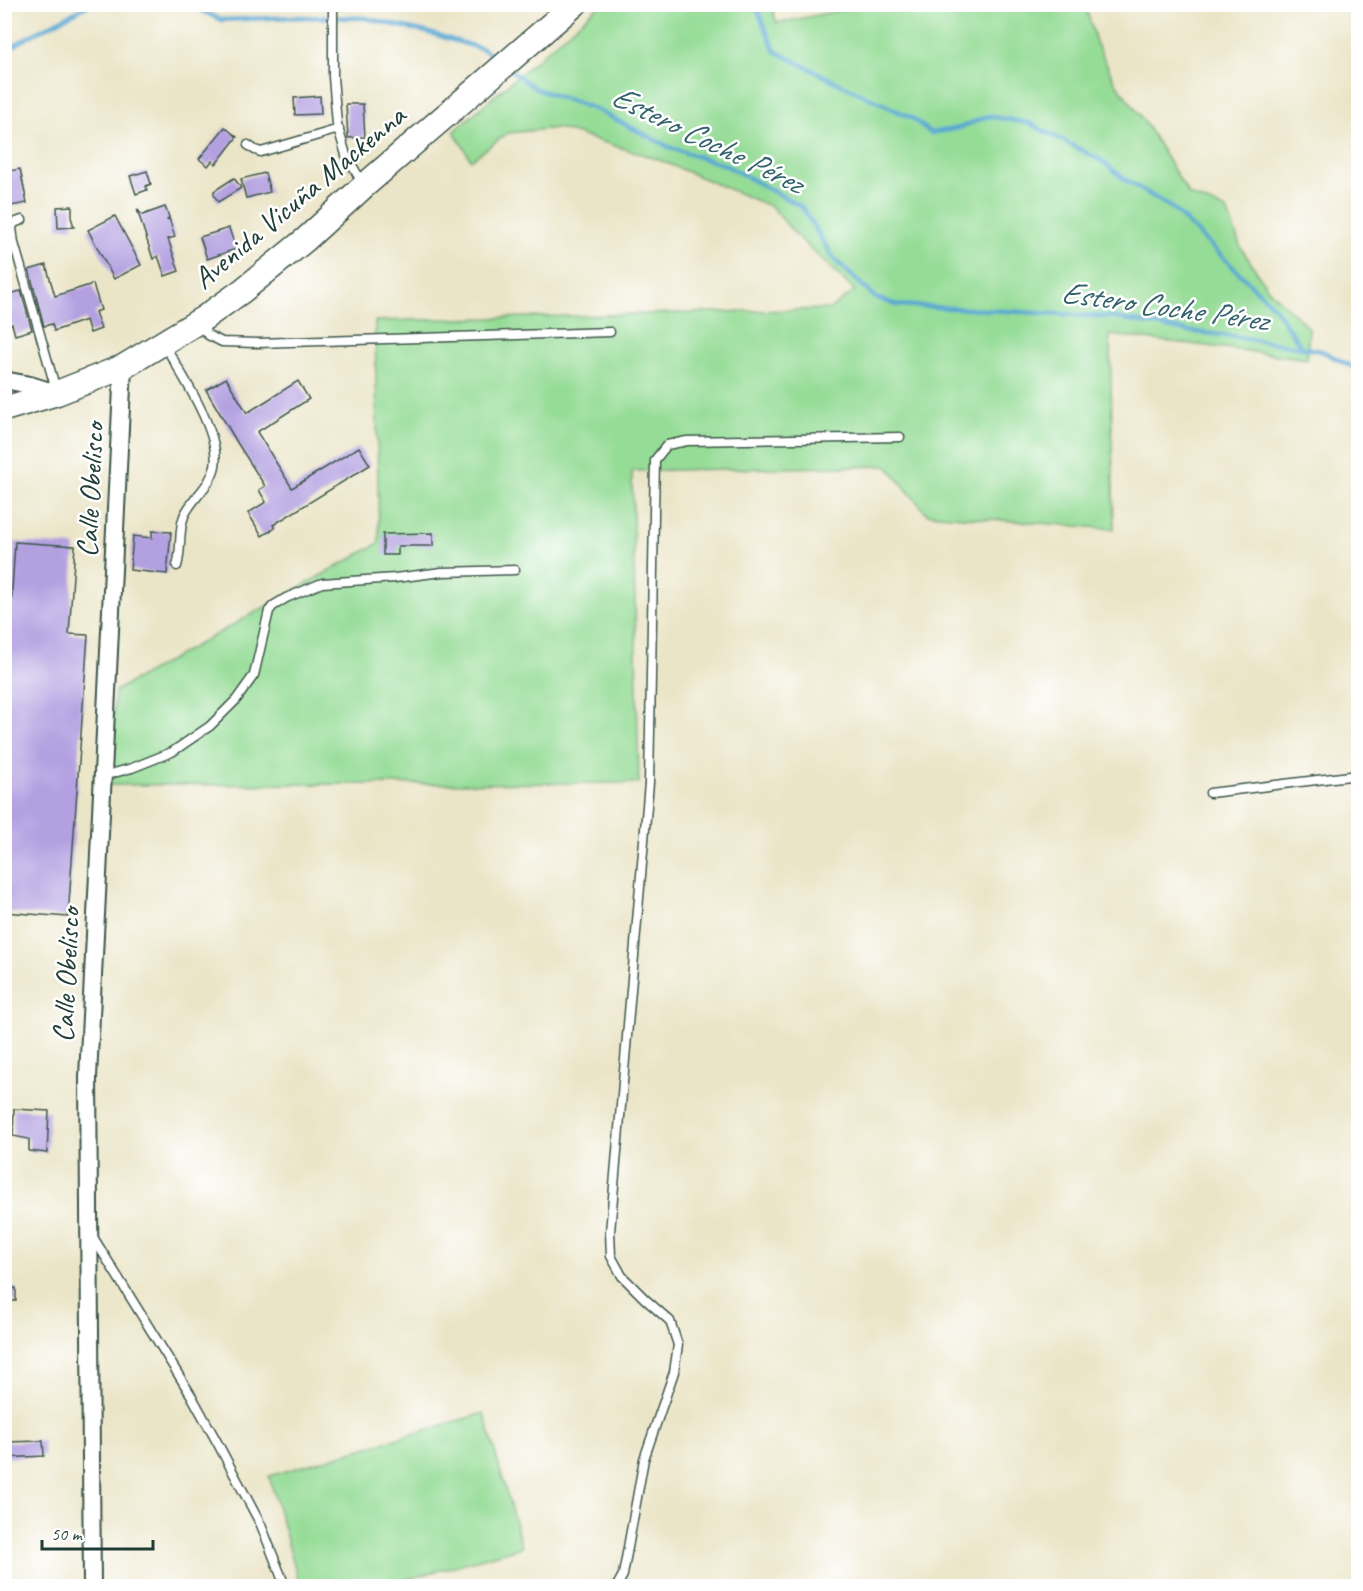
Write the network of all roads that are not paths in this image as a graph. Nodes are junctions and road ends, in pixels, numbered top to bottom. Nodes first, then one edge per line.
1 (575, 4) edge
2 (333, 6) edge
3 (339, 129) junction
4 (248, 145) dead end
5 (364, 186) junction
6 (22, 220) dead end
7 (198, 322) junction
8 (610, 332) dead end
9 (164, 344) junction
10 (123, 368) junction
11 (4, 380) edge
12 (57, 393) junction
13 (4, 409) edge
14 (900, 437) dead end
15 (177, 566) dead end
16 (515, 570) dead end
17 (1359, 775) edge
18 (102, 776) junction
19 (1210, 793) dead end
20 (89, 1231) junction
21 (92, 1587) edge
22 (285, 1587) edge
23 (617, 1587) edge

1 - 5 main road, Avenida Vicuña Mackenna
2 - 3 lane
3 - 4 lane
3 - 5 lane
5 - 7 main road, Avenida Vicuña Mackenna
6 - 12 lane
7 - 8 lane
7 - 9 main road, Avenida Vicuña Mackenna
9 - 10 main road, Avenida Vicuña Mackenna
9 - 15 lane
10 - 12 main road, Avenida Vicuña Mackenna
10 - 18 street, Calle Obelisco
11 - 12 street
12 - 13 main road, Avenida Vicuña Mackenna
14 - 23 lane
16 - 18 lane
17 - 19 lane
18 - 20 street, Calle Obelisco
20 - 21 street, Calle Obelisco
20 - 22 lane

